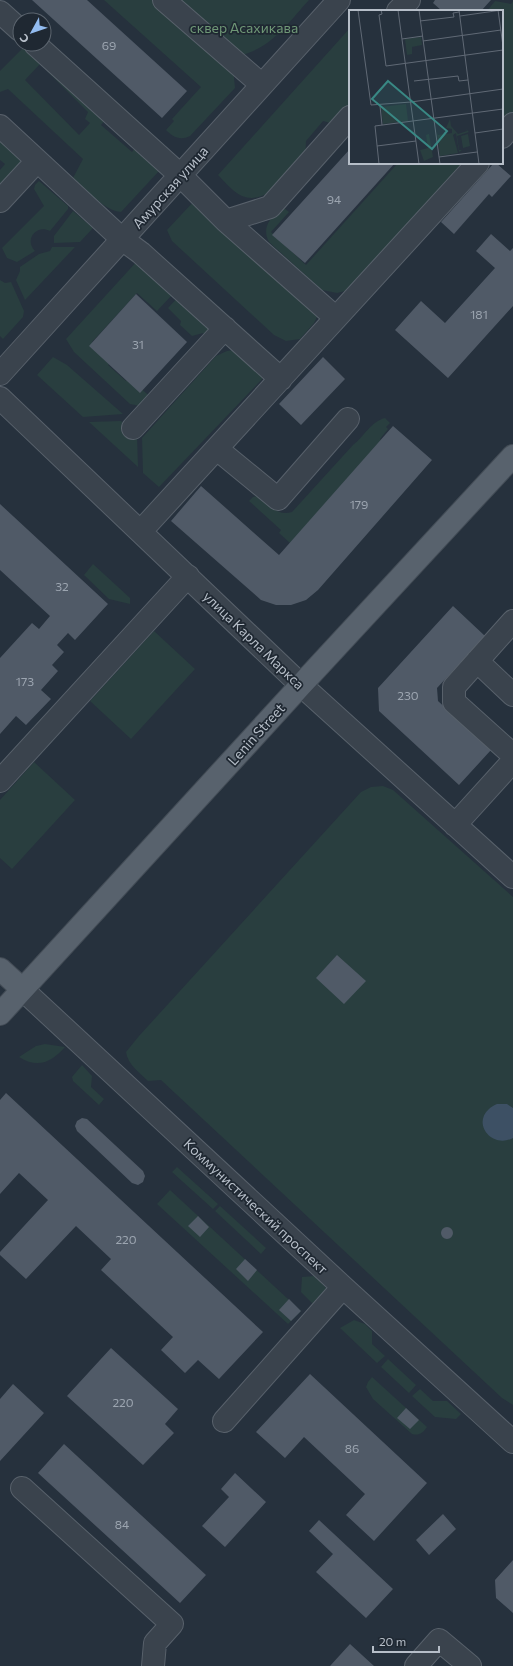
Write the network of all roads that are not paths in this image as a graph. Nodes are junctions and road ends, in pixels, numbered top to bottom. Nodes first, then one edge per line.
1 (164, 0) edge
2 (339, 0) edge
3 (409, 0) edge
4 (399, 10) edge
5 (44, 52) edge
6 (262, 85) junction
7 (349, 118) edge
8 (513, 124) edge
9 (0, 126) edge
10 (503, 135) edge
11 (38, 161) junction
12 (477, 164) edge
13 (180, 176) junction
14 (0, 201) edge
15 (226, 221) junction
16 (122, 239) junction
17 (336, 318) junction
18 (225, 328) junction
19 (0, 374) edge
20 (281, 379) junction
21 (0, 398) edge
22 (348, 419) dead end
23 (133, 428) dead end
24 (217, 449) junction
25 (513, 456) edge
26 (141, 531) junction
27 (188, 576) junction
28 (513, 621) edge
29 (477, 661) junction
30 (301, 685) junction
31 (513, 695) edge
32 (513, 755) edge
33 (513, 761) edge
34 (0, 781) edge
35 (455, 825) junction
36 (513, 877) edge
37 (0, 969) edge
38 (22, 989) junction
39 (0, 1014) edge
40 (343, 1287) junction
41 (224, 1421) dead end
42 (513, 1442) edge
43 (22, 1488) dead end
44 (153, 1666) edge
45 (416, 1666) edge
46 (470, 1666) edge

1 - 6 street
2 - 6 street, Амурская улица
3 - 4 street
5 - 13 street
6 - 13 street, Амурская улица
7 - 15 street
8 - 10 street
9 - 11 street
11 - 14 street
11 - 16 street
12 - 17 street
13 - 15 street
13 - 16 street, Амурская улица
15 - 17 street
16 - 18 street
16 - 19 street, Амурская улица
17 - 20 street
18 - 20 street
18 - 23 street
20 - 24 street
21 - 26 street, улица Карла Маркса
22 - 24 street
24 - 26 street
25 - 30 main road, Lenin Street
26 - 27 street, улица Карла Маркса
27 - 30 street, улица Карла Маркса
27 - 34 street
28 - 29 street
29 - 31 street
29 - 32 street
30 - 35 street, улица Карла Маркса
30 - 38 main road, Lenin Street
33 - 35 street
35 - 36 street, улица Карла Маркса
37 - 38 main road, Коммунистический проспект
38 - 39 main road, Lenin Street
38 - 40 street, Коммунистический проспект
40 - 41 street
40 - 42 street, Коммунистический проспект
43 - 44 street
45 - 46 street

